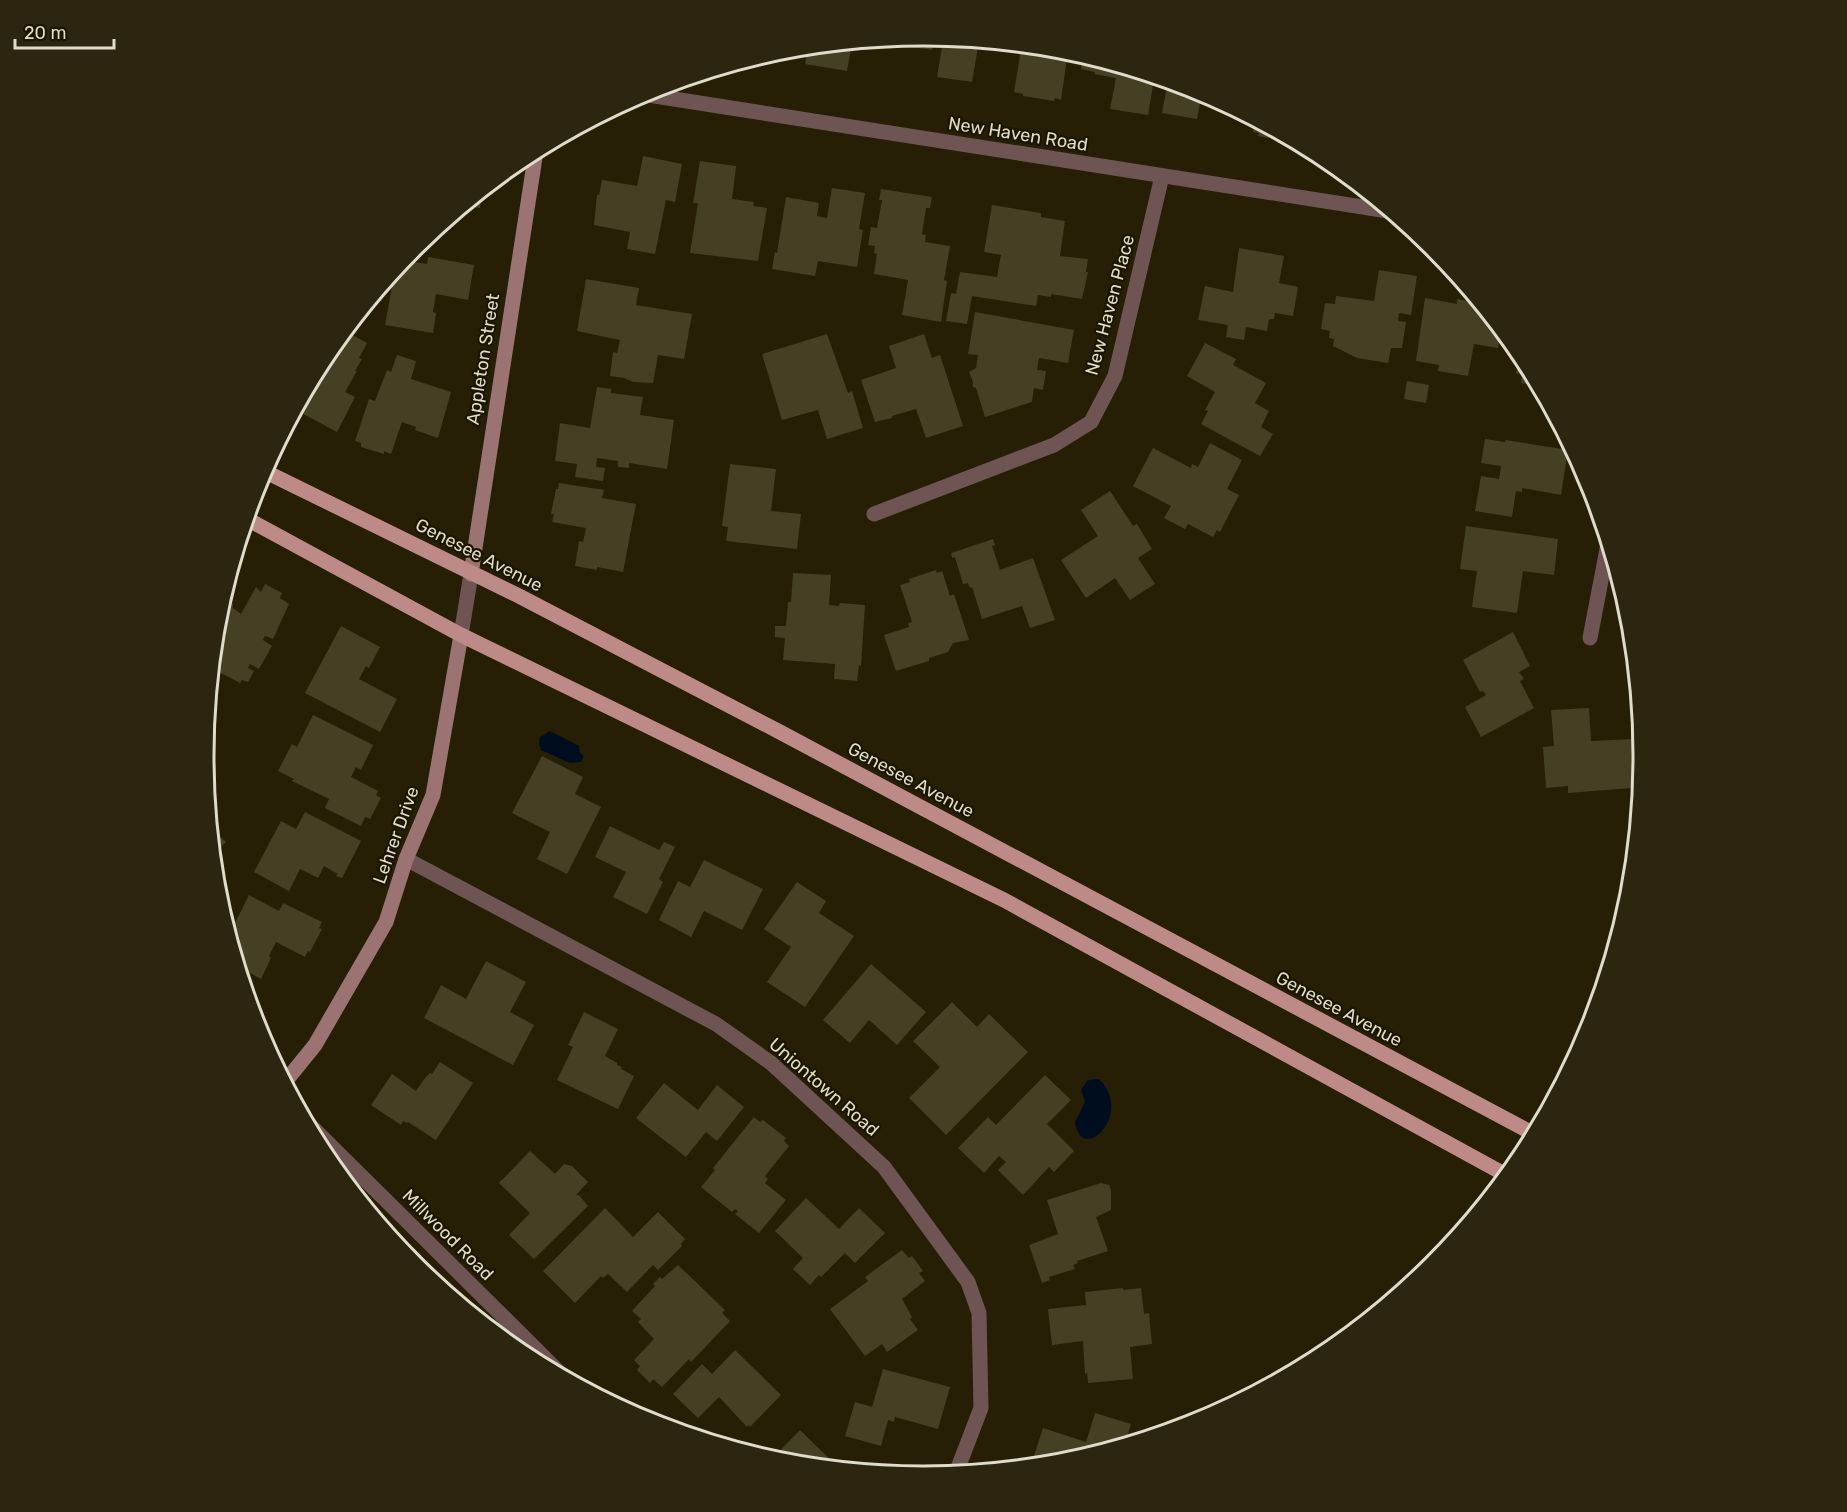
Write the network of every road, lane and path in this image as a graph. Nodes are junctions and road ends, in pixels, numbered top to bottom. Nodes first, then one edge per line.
1 (662, 97) edge
2 (534, 163) edge
3 (1162, 176) junction
4 (1374, 209) edge
5 (272, 475) edge
6 (874, 514) dead end
7 (254, 523) edge
8 (1605, 560) edge
9 (471, 574) junction
10 (461, 634) junction
11 (1590, 638) dead end
12 (406, 859) junction
13 (290, 1076) edge
14 (1526, 1130) edge
15 (332, 1147) edge
16 (1498, 1171) edge
17 (539, 1352) edge
18 (959, 1464) edge

1 - 3 street, New Haven Road
2 - 9 street, Appleton Street
3 - 4 street, New Haven Road
3 - 6 street, New Haven Place
5 - 9 main road, Genesee Avenue
7 - 10 main road
8 - 11 street
9 - 10 street, Lehrer Drive
9 - 14 main road, Genesee Avenue
10 - 12 street, Lehrer Drive
10 - 16 main road
12 - 13 street, Lehrer Drive
12 - 18 street, Uniontown Road
15 - 17 street, Millwood Road

